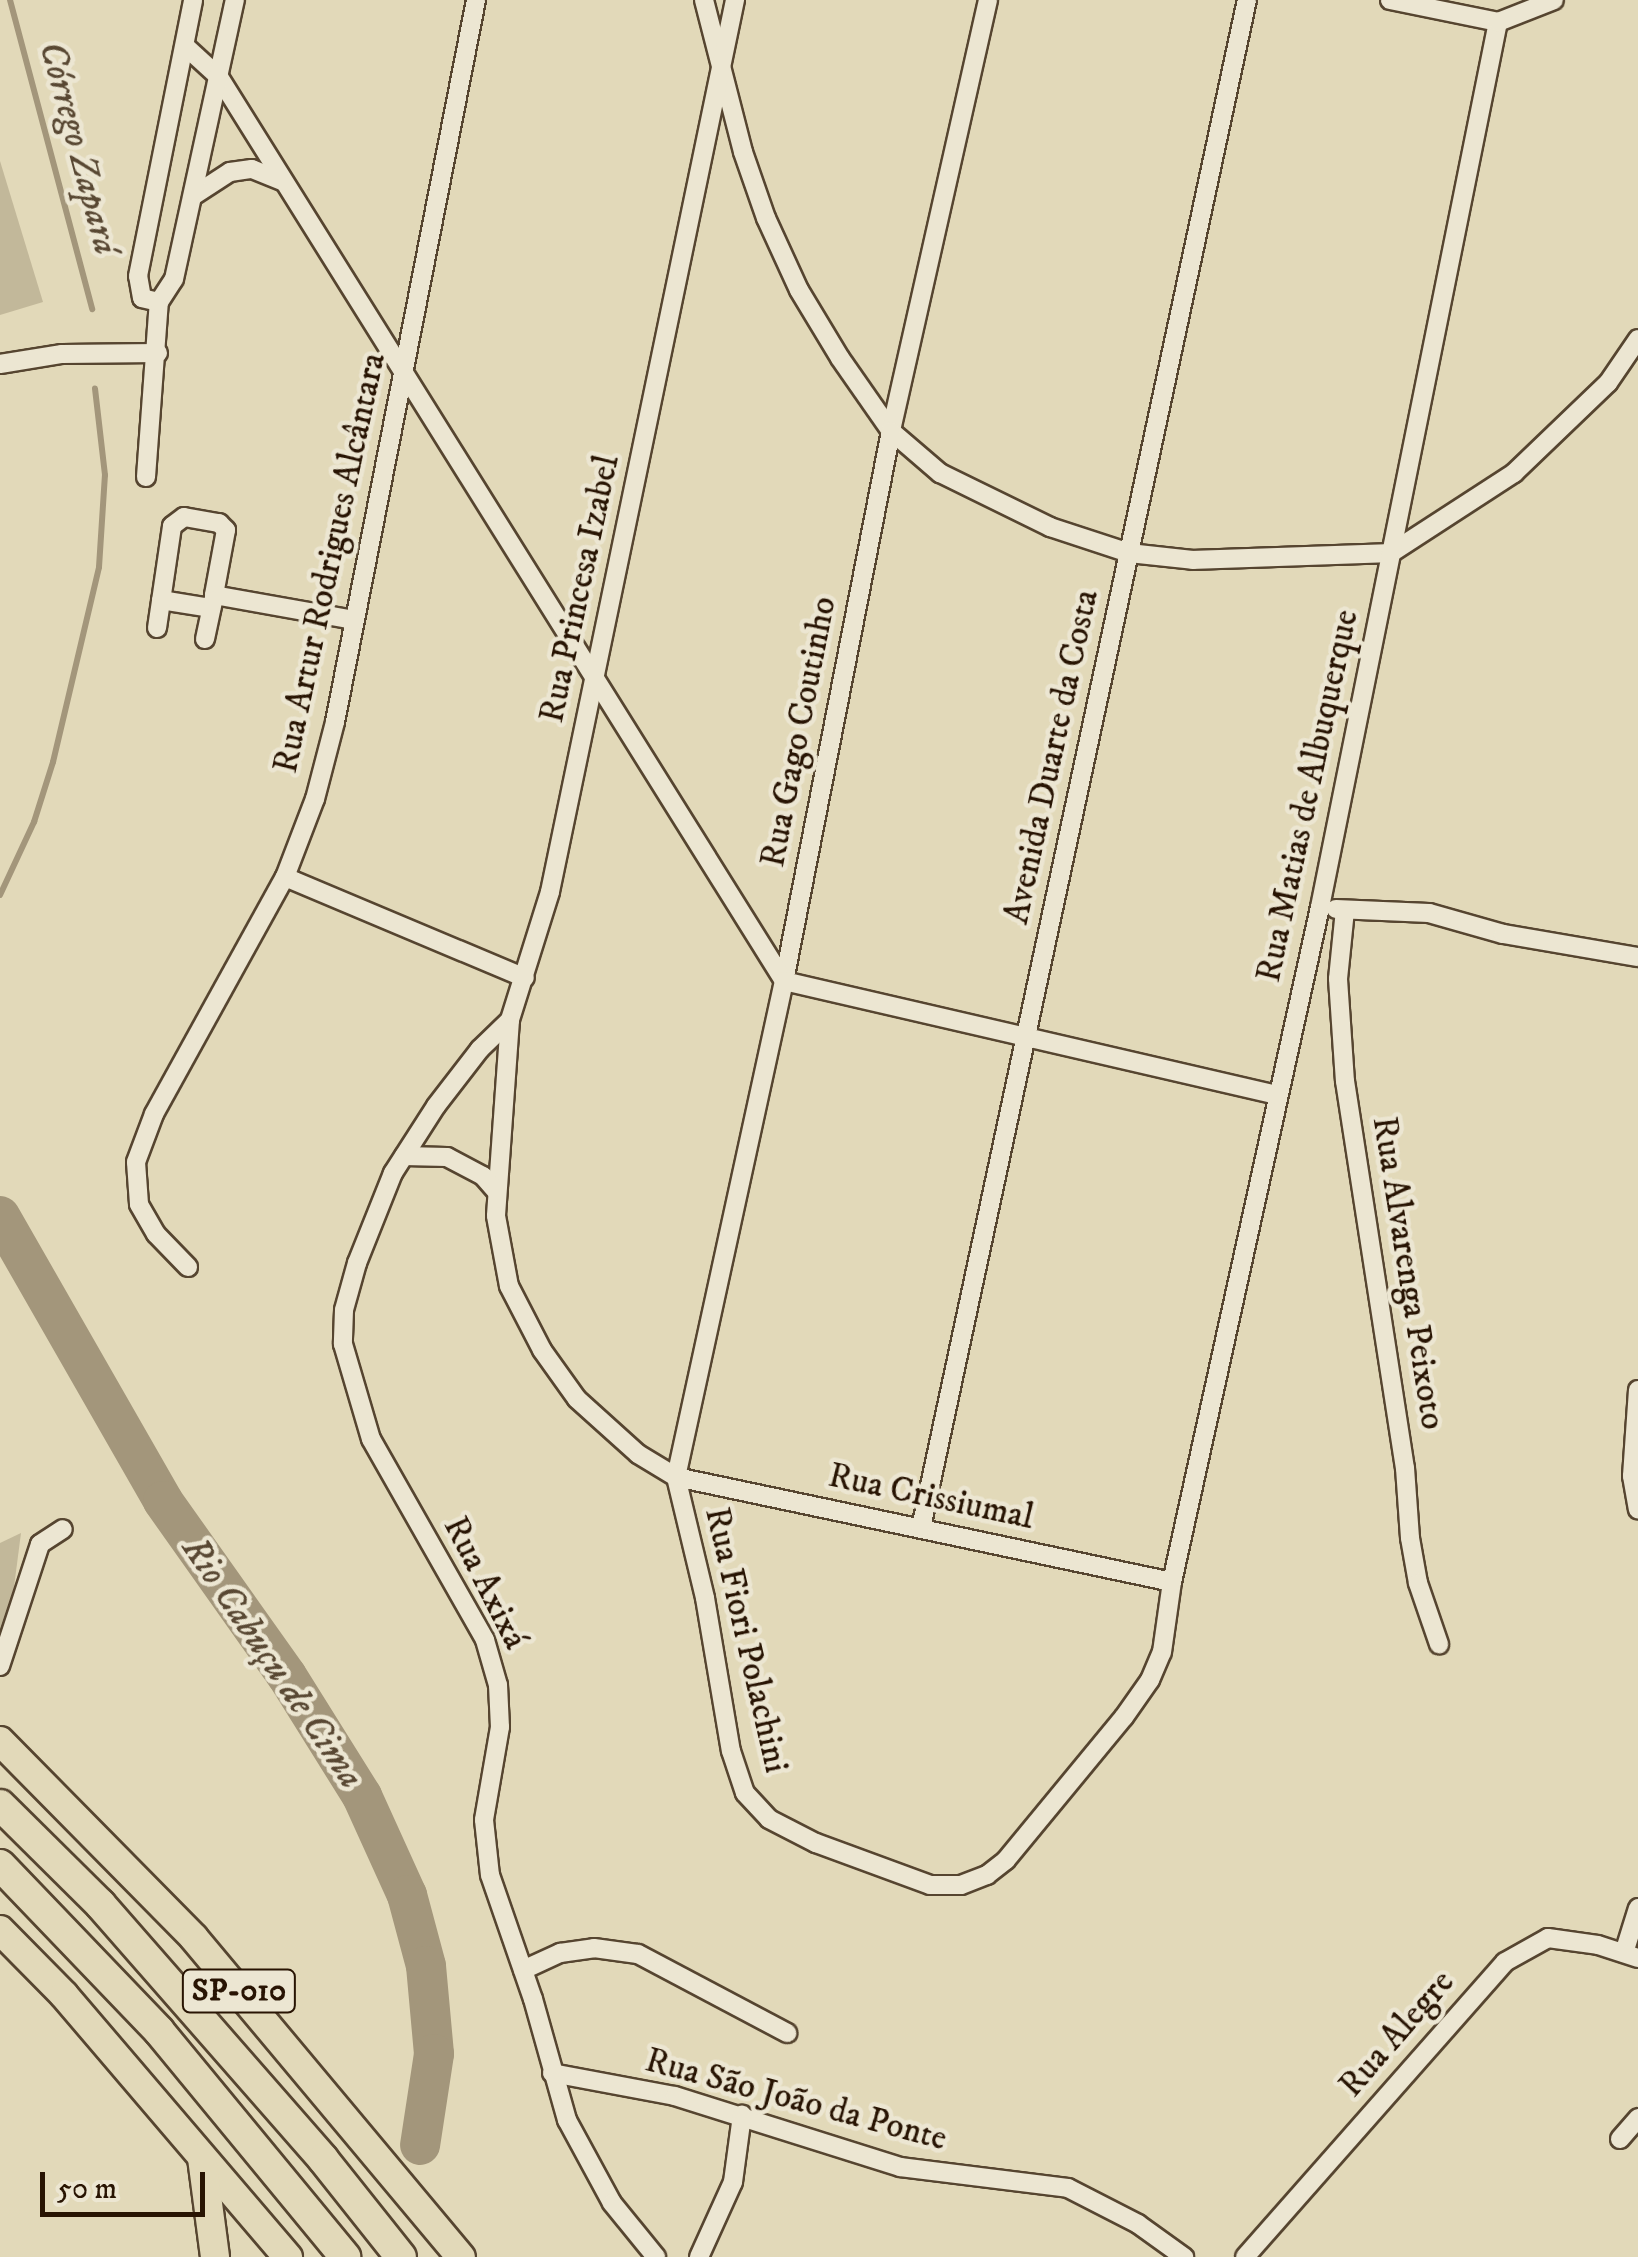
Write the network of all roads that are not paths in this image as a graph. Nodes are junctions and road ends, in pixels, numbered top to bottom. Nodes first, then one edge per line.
1 (193, 0) edge
2 (235, 0) edge
3 (476, 0) edge
4 (704, 0) edge
5 (735, 0) edge
6 (988, 0) edge
7 (1247, 0) edge
8 (1390, 0) edge
9 (1554, 0) edge
10 (1498, 22) junction
11 (184, 46) junction
12 (722, 66) junction
13 (219, 78) junction
14 (286, 183) junction
15 (193, 196) junction
16 (159, 302) junction
17 (1638, 339) edge
18 (158, 353) junction
19 (0, 364) edge
20 (404, 369) junction
21 (892, 431) junction
22 (146, 476) dead end
23 (1130, 553) junction
24 (1391, 554) junction
25 (161, 600) junction
26 (212, 602) junction
27 (355, 620) junction
28 (157, 628) dead end
29 (205, 640) dead end
30 (595, 677) junction
31 (285, 877) junction
32 (1320, 908) junction
33 (1345, 910) junction
34 (1638, 957) edge
35 (526, 978) junction
36 (784, 981) junction
37 (510, 1020) junction
38 (1024, 1035) junction
39 (1277, 1095) junction
40 (404, 1156) junction
41 (496, 1191) junction
42 (188, 1266) dead end
43 (1638, 1390) edge
44 (676, 1477) junction
45 (1638, 1509) edge
46 (921, 1528) junction
47 (64, 1529) dead end
48 (1172, 1582) junction
49 (1439, 1644) dead end
50 (0, 1666) edge
51 (0, 1741) edge
52 (0, 1805) edge
53 (0, 1865) edge
54 (1638, 1908) edge
55 (0, 1930) edge
56 (1631, 1956) edge
57 (524, 1970) junction
58 (787, 2033) dead end
59 (552, 2073) junction
60 (742, 2115) junction
61 (1638, 2118) edge
62 (1620, 2139) dead end
63 (201, 2156) junction
64 (215, 2257) edge
65 (288, 2257) edge
66 (345, 2257) edge
67 (401, 2257) edge
68 (461, 2257) edge
69 (656, 2257) edge
70 (699, 2257) edge
71 (1184, 2257) edge
72 (1245, 2257) edge

1 - 11 street
2 - 13 street
3 - 20 street, Rua Artur Rodrigues Alcântara
4 - 12 street
5 - 12 street, Rua Princesa Izabel
6 - 21 street, Rua Gago Coutinho
7 - 23 street, Avenida Duarte da Costa
8 - 10 street
9 - 10 street
10 - 24 street, Rua Matias de Albuquerque
11 - 13 street
11 - 16 street
12 - 21 street
12 - 30 street, Rua Princesa Izabel
13 - 14 street
13 - 15 street
14 - 15 street
14 - 20 street
15 - 16 street
16 - 18 street
17 - 24 street
18 - 19 street
18 - 22 street
20 - 27 street, Rua Artur Rodrigues Alcântara
20 - 30 street
21 - 23 street
21 - 36 street, Rua Gago Coutinho
23 - 24 street
23 - 38 street, Avenida Duarte da Costa
24 - 32 street, Rua Matias de Albuquerque
25 - 26 street
25 - 26 street
25 - 28 street
26 - 27 street
26 - 29 street
27 - 31 street, Rua Artur Rodrigues Alcântara
30 - 35 street, Rua Princesa Izabel
30 - 36 street
31 - 35 street
31 - 42 street, Rua Artur Rodrigues Alcântara
32 - 33 street
32 - 39 street, Rua Matias de Albuquerque
33 - 34 street
33 - 49 street, Rua Alvarenga Peixoto
35 - 37 street, Rua Princesa Izabel
36 - 38 street
36 - 44 street, Rua Gago Coutinho
37 - 40 street, Rua Axixá
37 - 41 street, Rua Princesa Izabel
38 - 39 street
38 - 46 street, Avenida Duarte da Costa
39 - 48 street, Rua Matias de Albuquerque
40 - 41 street
40 - 57 street, Rua Axixá
41 - 44 street, Rua Princesa Izabel
43 - 45 street
44 - 46 street, Rua Crissiumal
44 - 48 street, Rua Fiori Polachini
46 - 48 street, Rua Crissiumal
47 - 50 street
51 - 68 highway, SP-010
52 - 67 highway, SP-010
53 - 66 highway, SP-010
54 - 56 street
55 - 63 highway
56 - 72 street, Rua Alegre
57 - 58 street
57 - 59 street, Rua Axixá
59 - 60 street, Rua São João da Ponte
59 - 69 street, Rua Axixá
60 - 70 street
60 - 71 street, Rua São João da Ponte
61 - 62 street
63 - 64 highway
63 - 65 highway

